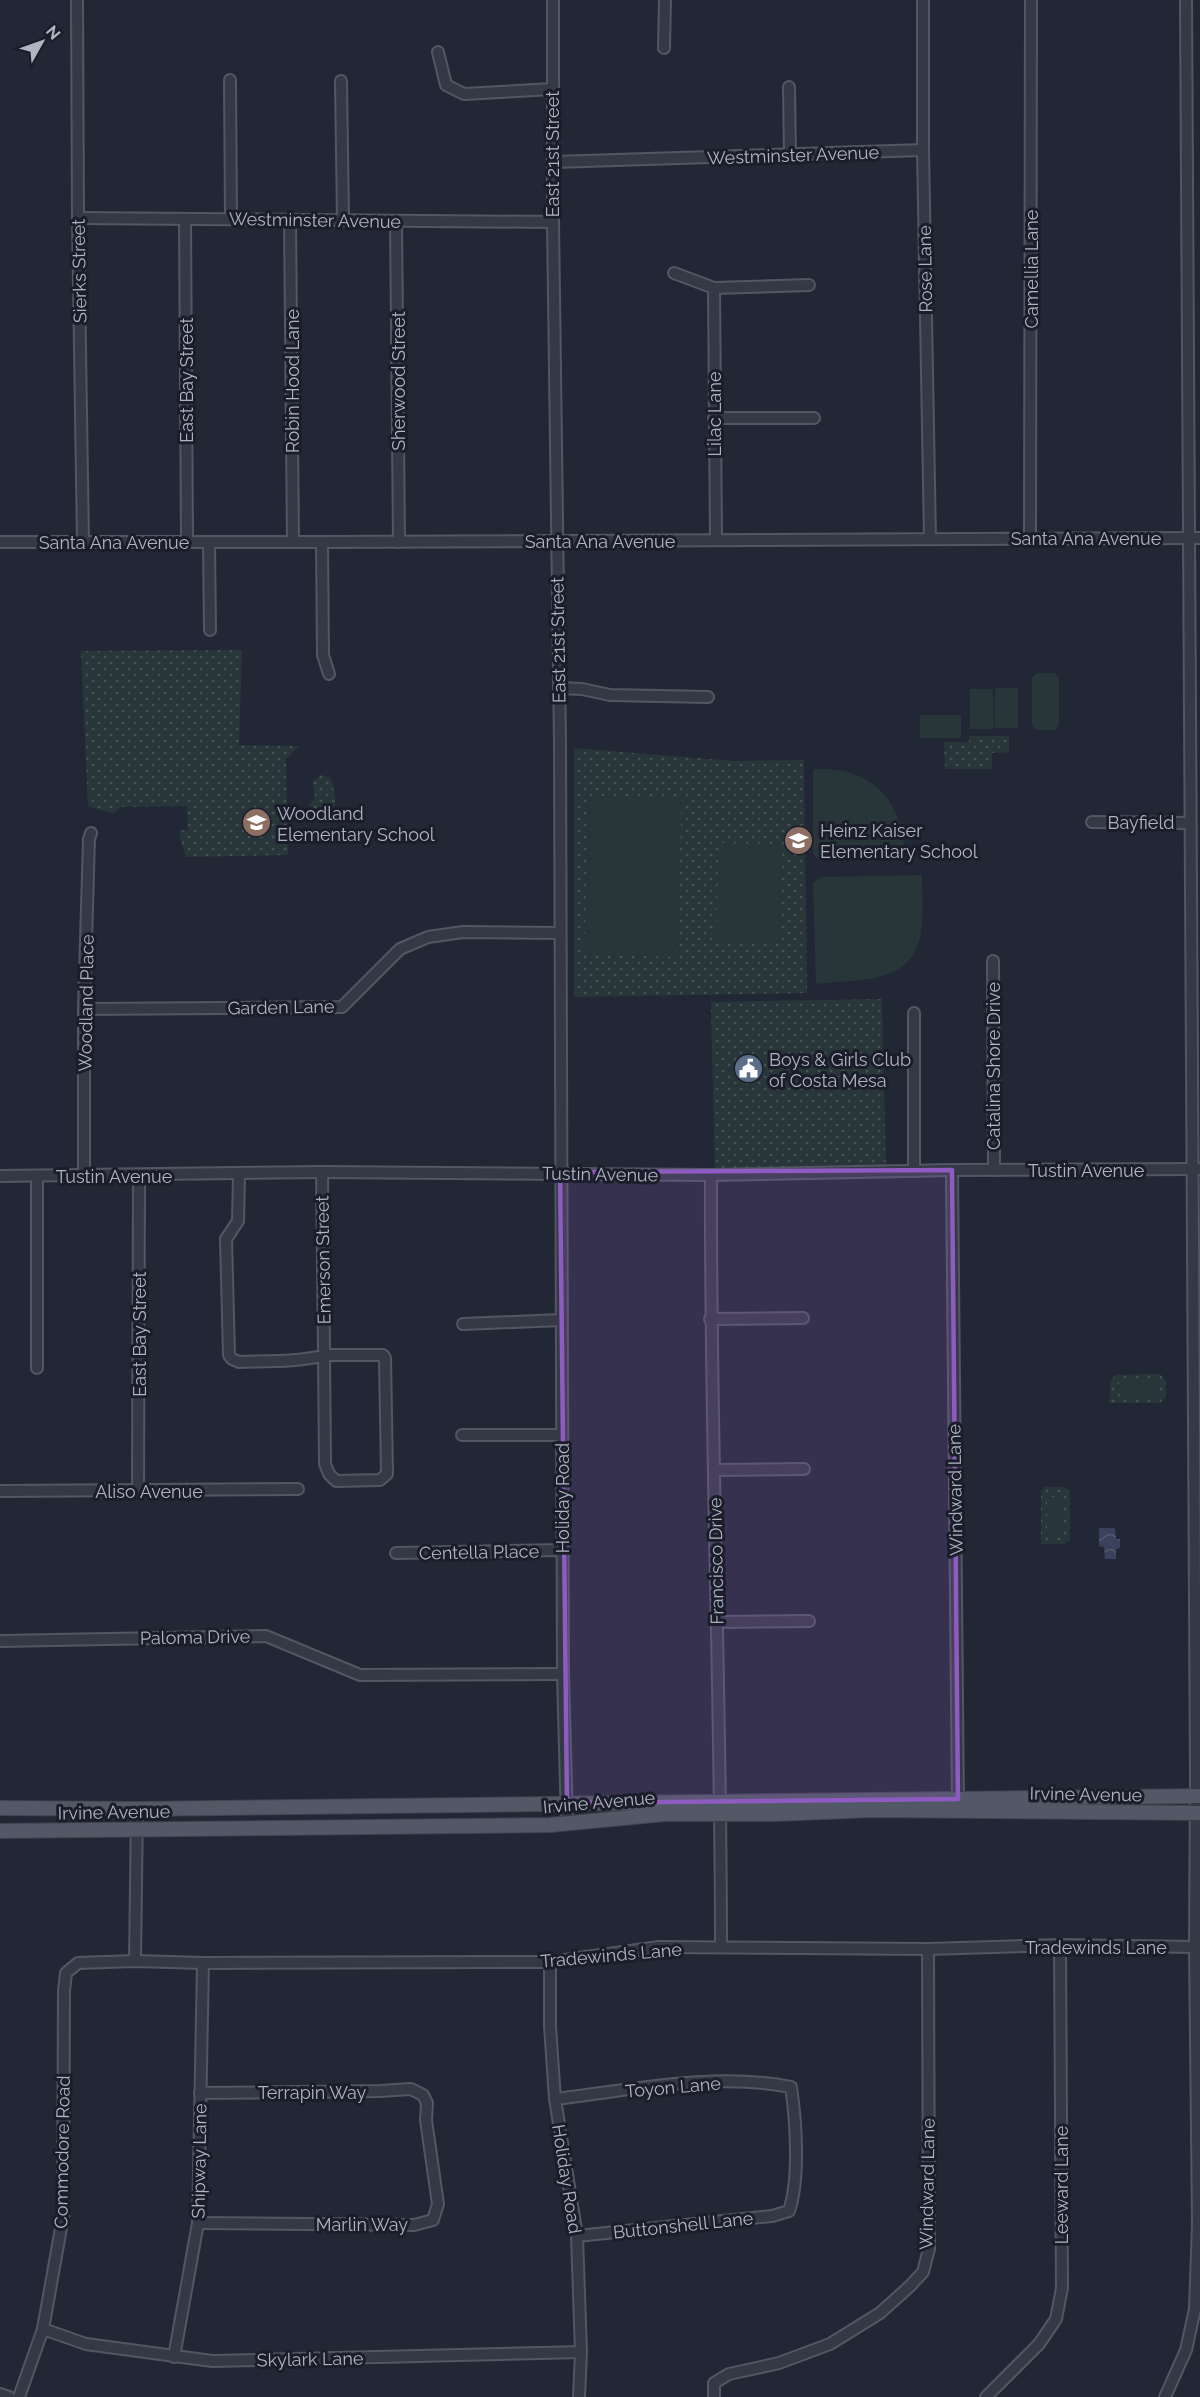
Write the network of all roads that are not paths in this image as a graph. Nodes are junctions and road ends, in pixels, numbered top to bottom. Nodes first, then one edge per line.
1 (77, 0) edge
2 (553, 0) edge
3 (665, 0) edge
4 (923, 0) edge
5 (1031, 0) edge
6 (1185, 0) edge
7 (664, 48) dead end
8 (438, 52) dead end
9 (231, 80) dead end
10 (341, 81) dead end
11 (789, 87) dead end
12 (552, 89) junction
13 (923, 150) junction
14 (790, 156) junction
15 (554, 162) junction
16 (78, 218) junction
17 (185, 219) junction
18 (231, 219) junction
19 (290, 220) junction
20 (343, 220) junction
21 (396, 221) junction
22 (553, 222) junction
23 (674, 273) dead end
24 (808, 285) dead end
25 (714, 288) junction
26 (714, 418) junction
27 (814, 418) dead end
28 (1030, 538) junction
29 (1188, 538) junction
30 (1200, 538) edge
31 (930, 539) junction
32 (716, 540) junction
33 (556, 541) junction
34 (0, 542) edge
35 (83, 542) junction
36 (187, 542) junction
37 (209, 542) junction
38 (293, 542) junction
39 (322, 542) junction
40 (399, 542) junction
41 (210, 630) dead end
42 (329, 674) dead end
43 (559, 688) junction
44 (708, 696) dead end
45 (1092, 822) dead end
46 (1190, 823) junction
47 (91, 833) dead end
48 (1195, 914) edge
49 (560, 933) junction
50 (993, 961) dead end
51 (84, 1009) junction
52 (914, 1012) dead end
53 (1196, 1169) edge
54 (952, 1170) junction
55 (994, 1170) junction
56 (914, 1171) junction
57 (322, 1172) junction
58 (560, 1172) junction
59 (84, 1174) junction
60 (239, 1175) junction
61 (711, 1175) junction
62 (0, 1176) edge
63 (37, 1176) junction
64 (139, 1176) junction
65 (803, 1318) dead end
66 (710, 1319) junction
67 (561, 1320) junction
68 (463, 1324) dead end
69 (324, 1352) junction
70 (37, 1368) dead end
71 (462, 1435) dead end
72 (562, 1435) junction
73 (804, 1468) dead end
74 (715, 1470) junction
75 (298, 1489) dead end
76 (0, 1491) edge
77 (138, 1491) junction
78 (562, 1550) junction
79 (396, 1553) dead end
80 (1197, 1564) edge
81 (809, 1621) dead end
82 (717, 1622) junction
83 (0, 1641) edge
84 (563, 1674) junction
85 (1198, 1796) edge
86 (567, 1803) junction
87 (958, 1804) junction
88 (0, 1808) edge
89 (721, 1808) junction
90 (137, 1809) junction
91 (1198, 1813) edge
92 (567, 1824) junction
93 (135, 1830) junction
94 (0, 1831) edge
95 (1060, 1945) junction
96 (721, 1947) junction
97 (1195, 1947) junction
98 (927, 1949) junction
99 (135, 1961) junction
100 (550, 1962) junction
101 (203, 1963) junction
102 (66, 1973) joint
103 (200, 2093) junction
104 (423, 2095) joint
105 (555, 2099) junction
106 (1198, 2130) edge
107 (789, 2211) joint
108 (198, 2223) junction
109 (1199, 2224) edge
110 (577, 2236) junction
111 (43, 2329) junction
112 (581, 2352) junction
113 (174, 2357) junction
114 (0, 2394) edge
115 (9, 2397) edge
116 (19, 2397) edge
117 (579, 2397) edge
118 (714, 2397) edge
119 (986, 2397) edge
120 (1165, 2397) edge

1 - 16 street, Sierks Street
2 - 12 street, East 21st Street
3 - 7 street
4 - 13 street, Rose Lane
5 - 28 street, Camellia Lane
6 - 29 street
8 - 12 street
9 - 18 street
10 - 20 street
11 - 14 street
12 - 15 street, East 21st Street
13 - 14 street, Westminster Avenue
13 - 31 street, Rose Lane
14 - 15 street, Westminster Avenue
15 - 22 street, East 21st Street
16 - 17 street, Westminster Avenue
16 - 35 street, Sierks Street
17 - 18 street, Westminster Avenue
17 - 36 street, East Bay Street
18 - 19 street, Westminster Avenue
19 - 20 street, Westminster Avenue
19 - 38 street, Robin Hood Lane
20 - 21 street, Westminster Avenue
21 - 22 street, Westminster Avenue
21 - 40 street, Sherwood Street
22 - 33 street, East 21st Street
23 - 25 street
24 - 25 street
25 - 26 street, Lilac Lane
26 - 27 street
26 - 32 street, Lilac Lane
28 - 29 street, Santa Ana Avenue
28 - 31 street, Santa Ana Avenue
29 - 30 street, Santa Ana Avenue
29 - 46 street
31 - 32 street, Santa Ana Avenue
32 - 33 street, Santa Ana Avenue
33 - 40 street, Santa Ana Avenue
33 - 43 street, East 21st Street
34 - 35 street, Santa Ana Avenue
35 - 36 street, Santa Ana Avenue
36 - 37 street, Santa Ana Avenue
37 - 38 street, Santa Ana Avenue
37 - 41 street
38 - 39 street, Santa Ana Avenue
39 - 40 street, Santa Ana Avenue
39 - 42 street
43 - 44 street
43 - 49 street, East 21st Street
45 - 46 street, Bayfield
46 - 48 street
47 - 51 street, Woodland Place
48 - 53 street
49 - 51 street, Garden Lane
49 - 58 street, East 21st Street
50 - 55 street, Catalina Shore Drive
51 - 59 street, Woodland Place
52 - 56 street
53 - 55 street, Tustin Avenue
53 - 80 street
54 - 55 street, Tustin Avenue
54 - 56 street, Tustin Avenue
54 - 87 street, Windward Lane
56 - 61 street, Tustin Avenue
57 - 58 street, Tustin Avenue
57 - 60 street, Tustin Avenue
57 - 69 street, Emerson Street
58 - 61 street, Tustin Avenue
58 - 67 street, Holiday Road
59 - 63 street, Tustin Avenue
59 - 64 street, Tustin Avenue
60 - 64 street, Tustin Avenue
60 - 69 street
61 - 66 street, Francisco Drive
62 - 63 street, Tustin Avenue
63 - 70 street
64 - 77 street, East Bay Street
65 - 66 street
66 - 74 street, Francisco Drive
67 - 68 street
67 - 72 street, Holiday Road
69 - 69 street, Emerson Street
71 - 72 street
72 - 78 street, Holiday Road
73 - 74 street
74 - 82 street, Francisco Drive
75 - 77 street, Aliso Avenue
76 - 77 street, Aliso Avenue
78 - 79 street, Centella Place
78 - 84 street, Holiday Road
80 - 85 street
81 - 82 street
82 - 89 street, Francisco Drive
83 - 84 street, Paloma Drive
84 - 86 street, Holiday Road
85 - 87 main road, Irvine Avenue
85 - 91 street
86 - 89 main road, Irvine Avenue
86 - 90 main road, Irvine Avenue
86 - 92 street, Holiday Road
87 - 89 main road, Irvine Avenue
87 - 91 main road, Irvine Avenue
88 - 90 main road, Irvine Avenue
89 - 92 main road, Irvine Avenue
89 - 96 street, Francisco Drive
90 - 93 street
91 - 97 street
92 - 93 main road, Irvine Avenue
93 - 94 main road, Irvine Avenue
93 - 99 street
95 - 97 street, Tradewinds Lane
95 - 98 street, Tradewinds Lane
95 - 119 street, Leeward Lane
96 - 98 street, Tradewinds Lane
96 - 100 street, Tradewinds Lane
97 - 106 street
98 - 118 street, Windward Lane
99 - 101 street, Tradewinds Lane
99 - 102 street, Tradewinds Lane
100 - 101 street, Tradewinds Lane
100 - 105 street, Holiday Road
101 - 103 street, Shipway Lane
102 - 111 street, Commodore Road
103 - 104 street, Terrapin Way
103 - 108 street, Shipway Lane
104 - 108 street, Marlin Way
105 - 107 street, Toyon Lane
105 - 110 street, Holiday Road
106 - 109 street
107 - 110 street, Buttonshell Lane
108 - 113 street, Shipway Lane
109 - 120 street
110 - 112 street, Holiday Road
111 - 113 street, Skylark Lane
111 - 116 street, Commodore Road
112 - 113 street, Skylark Lane
112 - 117 street, Holiday Road
114 - 115 street

